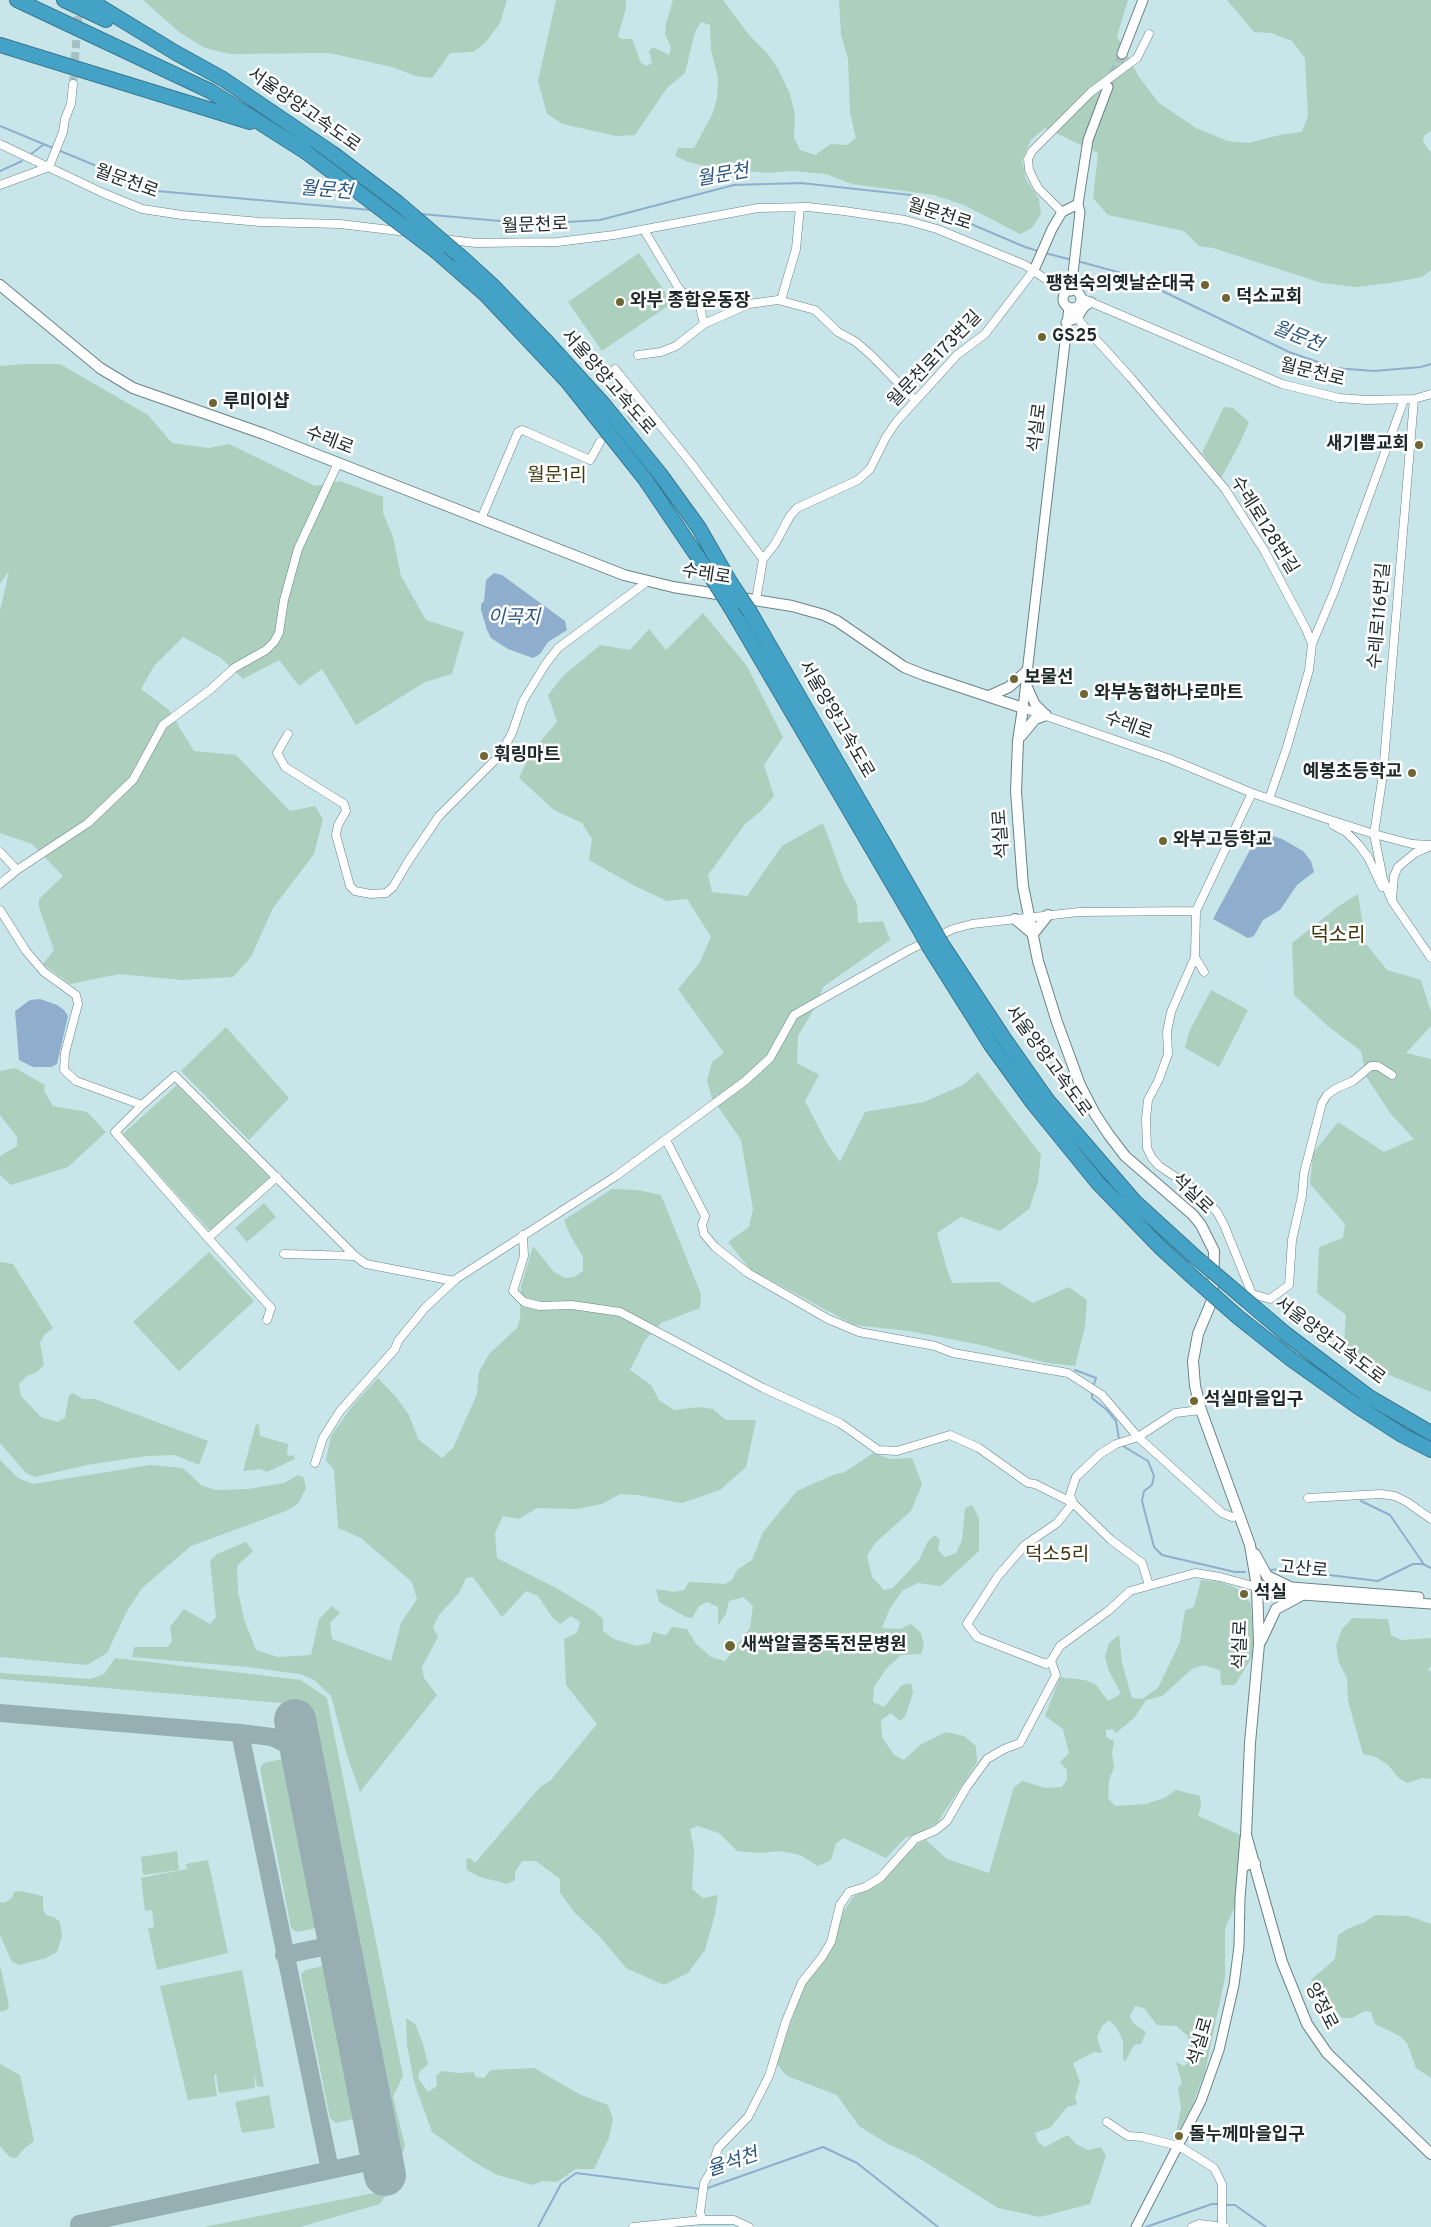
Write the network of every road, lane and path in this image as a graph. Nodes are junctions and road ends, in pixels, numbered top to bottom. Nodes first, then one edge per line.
1 (17, 0) edge
2 (64, 0) edge
3 (89, 0) edge
4 (1143, 0) edge
5 (1149, 34) dead end
6 (0, 45) edge
7 (176, 53) junction
8 (1122, 54) tunnel mouth
9 (73, 84) tunnel mouth
10 (1108, 88) tunnel mouth
11 (270, 129) junction
12 (0, 144) edge
13 (49, 166) junction
14 (0, 185) edge
15 (1078, 204) junction
16 (800, 207) junction
17 (1062, 212) junction
18 (663, 226) junction
19 (644, 230) junction
20 (652, 243) junction
21 (1036, 267) junction
22 (0, 285) edge
23 (1068, 288) junction
24 (1081, 298) junction
25 (781, 300) junction
26 (1091, 302) junction
27 (1071, 308) junction
28 (1077, 318) junction
29 (1066, 322) junction
30 (704, 324) junction
31 (638, 355) dead end
32 (615, 369) dead end
33 (1431, 394) edge
34 (1414, 399) junction
35 (915, 400) junction
36 (1404, 400) junction
37 (646, 407) junction
38 (636, 414) tunnel mouth
39 (600, 442) dead end
40 (338, 463) junction
41 (480, 519) junction
42 (763, 559) junction
43 (648, 582) junction
44 (753, 606) junction
45 (1312, 644) junction
46 (1028, 670) junction
47 (1026, 684) junction
48 (989, 696) junction
49 (1023, 708) junction
50 (1046, 715) junction
51 (288, 734) dead end
52 (1018, 741) junction
53 (1252, 793) junction
54 (1269, 799) junction
55 (1324, 818) junction
56 (1374, 834) junction
57 (1431, 846) edge
58 (0, 852) edge
59 (17, 870) junction
60 (0, 884) edge
61 (1392, 900) junction
62 (0, 910) edge
63 (1196, 911) junction
64 (1048, 914) junction
65 (1029, 916) junction
66 (1015, 918) junction
67 (926, 930) junction
68 (1033, 934) junction
69 (935, 945) junction
70 (1195, 957) junction
71 (1431, 958) edge
72 (1204, 972) dead end
73 (1392, 1075) dead end
74 (142, 1105) junction
75 (666, 1140) junction
76 (277, 1178) junction
77 (523, 1234) junction
78 (208, 1238) junction
79 (284, 1254) dead end
80 (355, 1256) junction
81 (454, 1281) junction
82 (1214, 1284) junction
83 (1252, 1294) junction
84 (267, 1320) dead end
85 (1201, 1410) junction
86 (1431, 1433) edge
87 (1138, 1437) junction
88 (1431, 1450) edge
89 (315, 1463) dead end
90 (1308, 1498) dead end
91 (1073, 1503) junction
92 (1240, 1516) junction
93 (1431, 1519) edge
94 (1250, 1544) junction
95 (1149, 1585) junction
96 (1288, 1586) junction
97 (1257, 1587) junction
98 (1302, 1595) junction
99 (1431, 1598) edge
100 (1431, 1604) edge
101 (1259, 1644) junction
102 (1051, 1661) junction
103 (1246, 1835) junction
104 (1255, 1863) junction
105 (1243, 1868) junction
106 (1107, 2122) dead end
107 (1179, 2146) junction
108 (1431, 2154) edge
109 (702, 2220) junction
110 (1224, 2224) edge
111 (634, 2227) edge
112 (749, 2227) edge
113 (1136, 2227) edge
114 (1192, 2227) edge

1 - 11 highway, 서울양양고속도로
2 - 7 highway, 서울양양고속도로
3 - 7 highway, 서울양양고속도로
4 - 8 street
5 - 17 street
6 - 11 highway, 서울양양고속도로
7 - 44 highway, 서울양양고속도로, bridge
9 - 13 street
10 - 15 street
11 - 67 highway, 서울양양고속도로, bridge
12 - 13 street, 월문천로
13 - 14 street
13 - 19 street, 월문천로
15 - 17 street
15 - 23 street
16 - 18 street, 월문천로
16 - 21 street, 월문천로
16 - 25 street
17 - 21 street
18 - 19 street, 월문천로
18 - 20 street
19 - 20 street
20 - 30 street
21 - 23 street, 월문천로
21 - 35 street, 월문천로173번길
22 - 40 main road, 수레로
23 - 24 street
23 - 27 street
24 - 26 street, 월문천로
24 - 27 street
25 - 30 street
25 - 35 street
26 - 28 street
26 - 36 street, 월문천로
27 - 28 street, 수레로128번길
27 - 29 street, 석실로
28 - 29 street
28 - 45 street, 수레로128번길
29 - 46 street, 석실로
30 - 31 street
32 - 37 street
33 - 34 street, 월문천로
34 - 36 street, 월문천로
34 - 56 street, 수레로116번길
35 - 42 street, 월문천로173번길
36 - 45 street
37 - 38 street
37 - 42 street
39 - 41 street
40 - 41 main road, 수레로
40 - 59 street
41 - 43 main road, 수레로
42 - 44 street, 월문천로173번길
43 - 44 main road, 수레로
43 - 51 street
44 - 48 main road, 수레로
44 - 67 highway, 서울양양고속도로
45 - 54 street, 수레로128번길
46 - 47 street, 석실로
46 - 48 main road
47 - 49 street, 석실로
47 - 50 street
48 - 49 main road, 수레로
49 - 50 street, 수레로
49 - 52 main road, 석실로
50 - 52 main road
50 - 53 street, 수레로
52 - 65 main road, 석실로
53 - 54 street, 수레로
53 - 63 street
54 - 55 street, 수레로
55 - 56 street, 수레로
55 - 61 street
56 - 57 street, 수레로
56 - 61 street, 수레로116번길
57 - 61 street
58 - 59 street
59 - 60 street
61 - 71 street
62 - 74 street
63 - 64 street
63 - 70 street
64 - 65 street
64 - 68 main road
65 - 66 street
65 - 68 main road, 석실로
66 - 68 main road
66 - 75 street
67 - 69 highway, 서울양양고속도로, bridge
68 - 82 main road, 석실로
69 - 86 highway, 서울양양고속도로, bridge
69 - 88 highway, 서울양양고속도로, bridge
70 - 72 street
70 - 83 street
73 - 83 street
74 - 76 street
74 - 78 street
75 - 77 street
75 - 87 street
76 - 78 street
76 - 80 street
77 - 81 street
77 - 91 street
78 - 84 street
79 - 80 street
80 - 81 street
81 - 89 street
82 - 83 street
82 - 85 main road, 석실로
85 - 87 street
85 - 92 main road, 석실로
87 - 91 street
87 - 92 street
90 - 93 street
91 - 95 street
91 - 102 street
92 - 94 main road, 석실로
94 - 96 main road
94 - 97 main road, 석실로
95 - 97 street
95 - 102 street
96 - 97 street, 고산로
96 - 99 street, 고산로
97 - 98 street, 고산로
97 - 101 main road, 석실로
98 - 100 street, 고산로
98 - 101 main road
101 - 103 main road, 석실로
102 - 109 street
103 - 104 main road, 양정로
103 - 105 street, 석실로
104 - 105 main road
104 - 108 main road, 양정로
105 - 107 street, 석실로
106 - 107 street
107 - 110 street
107 - 113 street, 석실로
109 - 111 street
109 - 112 street
110 - 114 street

